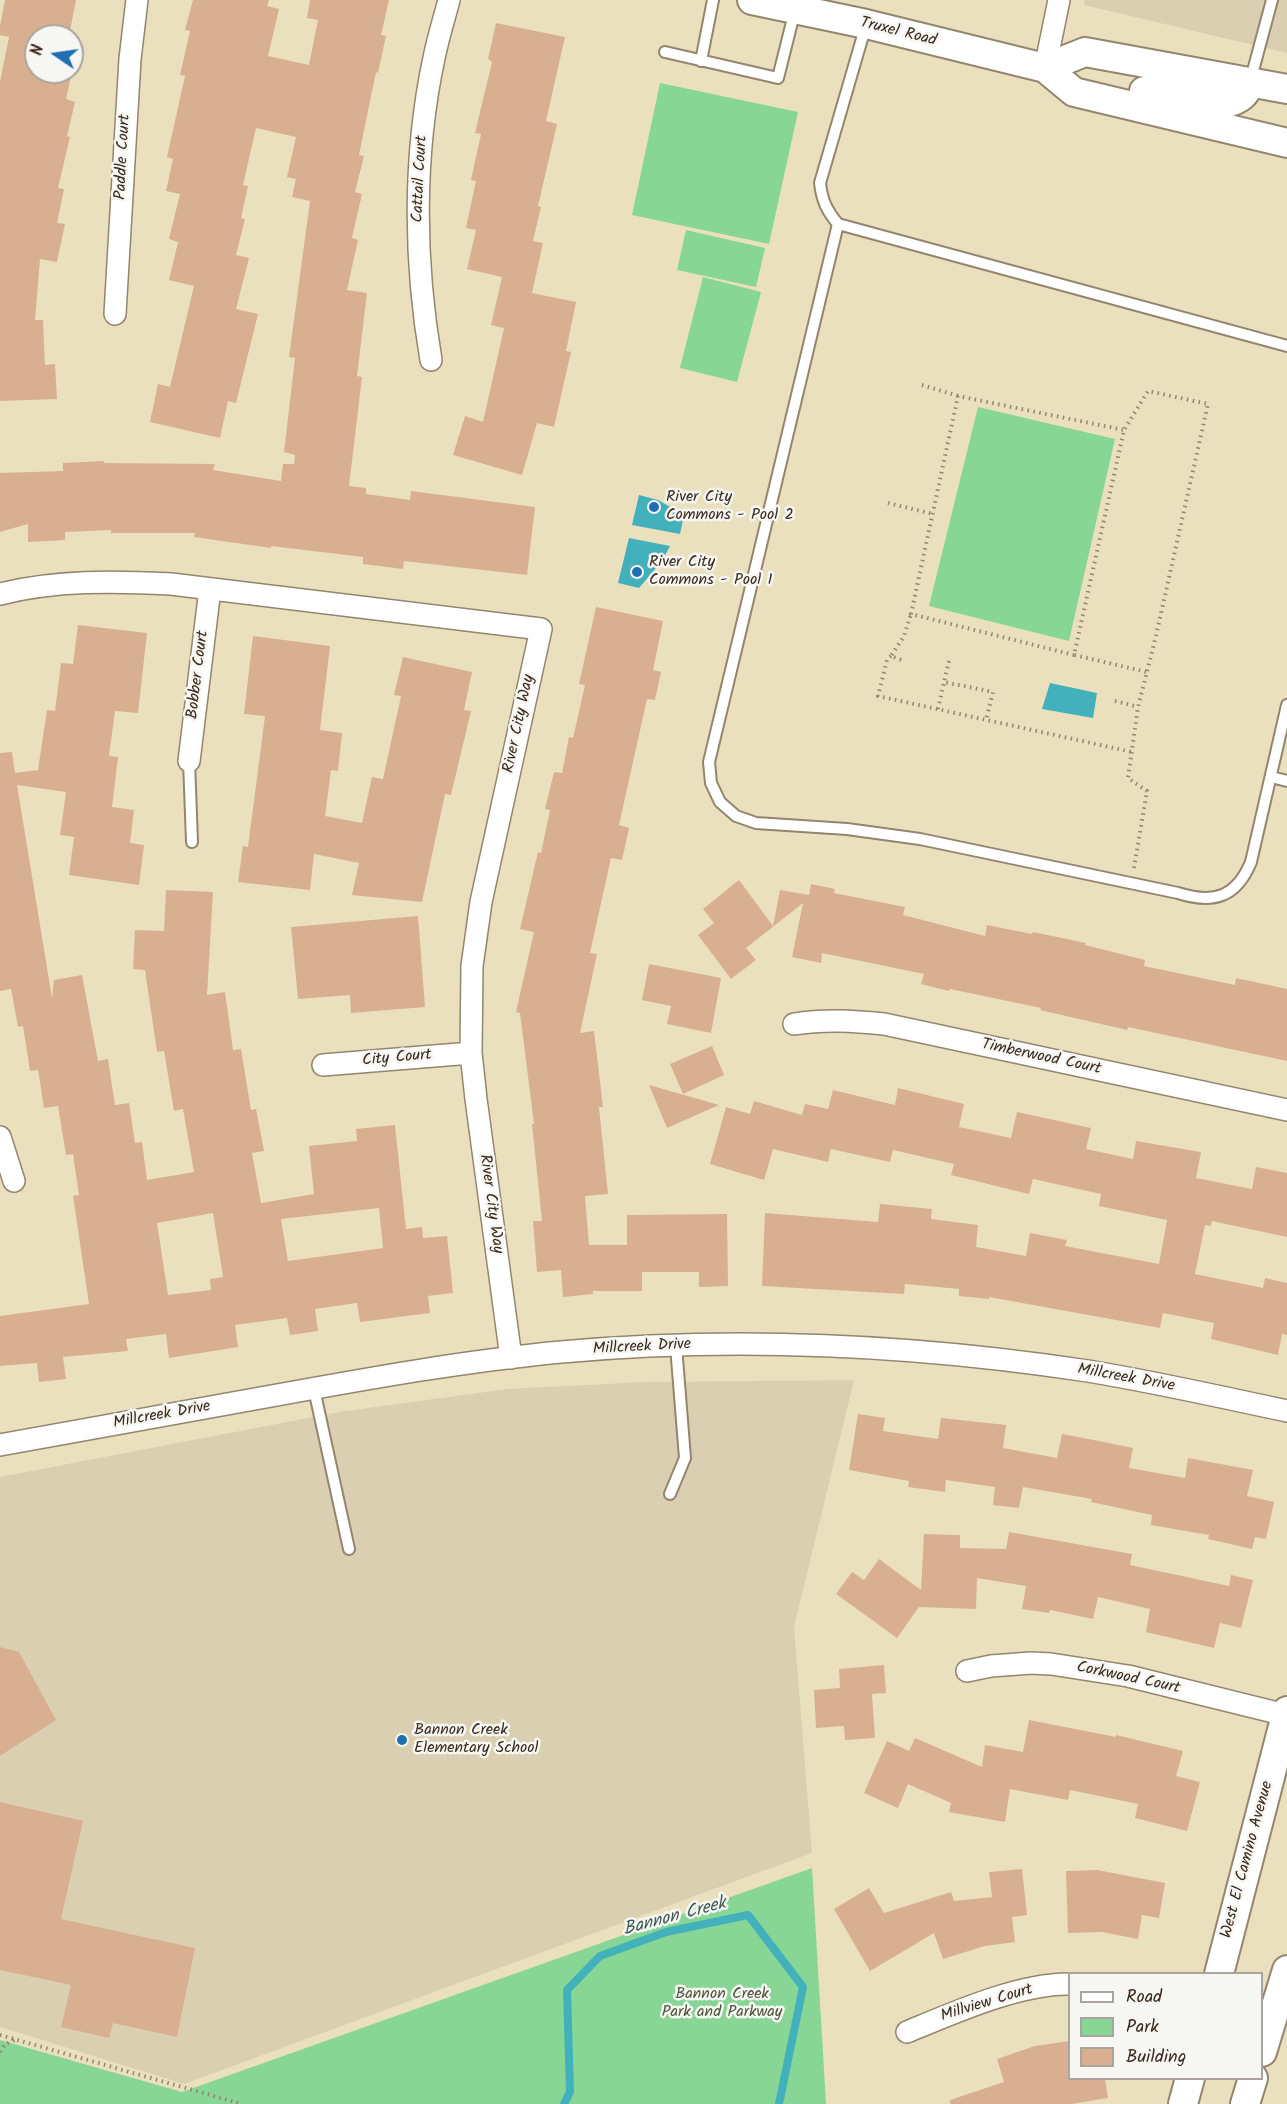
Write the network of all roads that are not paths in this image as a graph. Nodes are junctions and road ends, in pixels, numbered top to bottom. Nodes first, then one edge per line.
1 (137, 0) edge
2 (449, 0) edge
3 (713, 0) edge
4 (752, 0) edge
5 (1059, 0) edge
6 (1272, 0) edge
7 (795, 9) junction
8 (866, 24) junction
9 (665, 52) dead end
10 (701, 61) junction
11 (1045, 69) junction
12 (1250, 82) junction
13 (1287, 89) edge
14 (1074, 92) junction
15 (1287, 143) edge
16 (838, 225) junction
17 (115, 314) dead end
18 (1287, 346) edge
19 (431, 360) dead end
20 (210, 589) junction
21 (0, 594) edge
22 (1287, 705) edge
23 (189, 760) joint
24 (1271, 777) junction
25 (1287, 781) edge
26 (192, 842) dead end
27 (794, 1024) dead end
28 (471, 1053) junction
29 (323, 1065) dead end
30 (1287, 1110) edge
31 (0, 1137) edge
32 (14, 1181) dead end
33 (676, 1346) junction
34 (511, 1358) junction
35 (314, 1389) junction
36 (1287, 1411) edge
37 (0, 1445) edge
38 (670, 1494) dead end
39 (349, 1549) dead end
40 (967, 1671) dead end
41 (1286, 1713) edge
42 (1287, 1970) edge
43 (1220, 1972) edge
44 (1068, 1984) edge
45 (907, 2032) dead end
46 (1263, 2049) edge
47 (1190, 2080) edge
48 (1253, 2080) edge
49 (1183, 2104) edge
50 (1245, 2104) edge

1 - 17 street, Paddle Court
2 - 19 street, Cattail Court
3 - 10 lane
4 - 7 main road, Truxel Road
5 - 11 street
6 - 12 lane
7 - 8 main road, Truxel Road
7 - 10 lane
8 - 11 main road, Truxel Road
8 - 16 lane
9 - 10 lane
11 - 12 main road
11 - 14 main road, Truxel Road
12 - 13 main road
12 - 14 main road
14 - 15 main road, Truxel Road
16 - 18 lane
16 - 24 lane
20 - 21 street, River City Way
20 - 23 street, Bobber Court
20 - 28 street, River City Way
22 - 24 lane
23 - 26 lane
24 - 25 lane
27 - 30 street, Timberwood Court
28 - 29 street, City Court
28 - 34 street, River City Way
31 - 32 street
33 - 34 street, Millcreek Drive
33 - 36 street, Millcreek Drive
33 - 38 lane
34 - 35 street, Millcreek Drive
35 - 37 street, Millcreek Drive
35 - 39 lane
40 - 41 street, Corkwood Court
41 - 43 main road, West El Camino Avenue
42 - 46 main road
44 - 45 street, Millview Court
47 - 49 main road
48 - 50 main road

